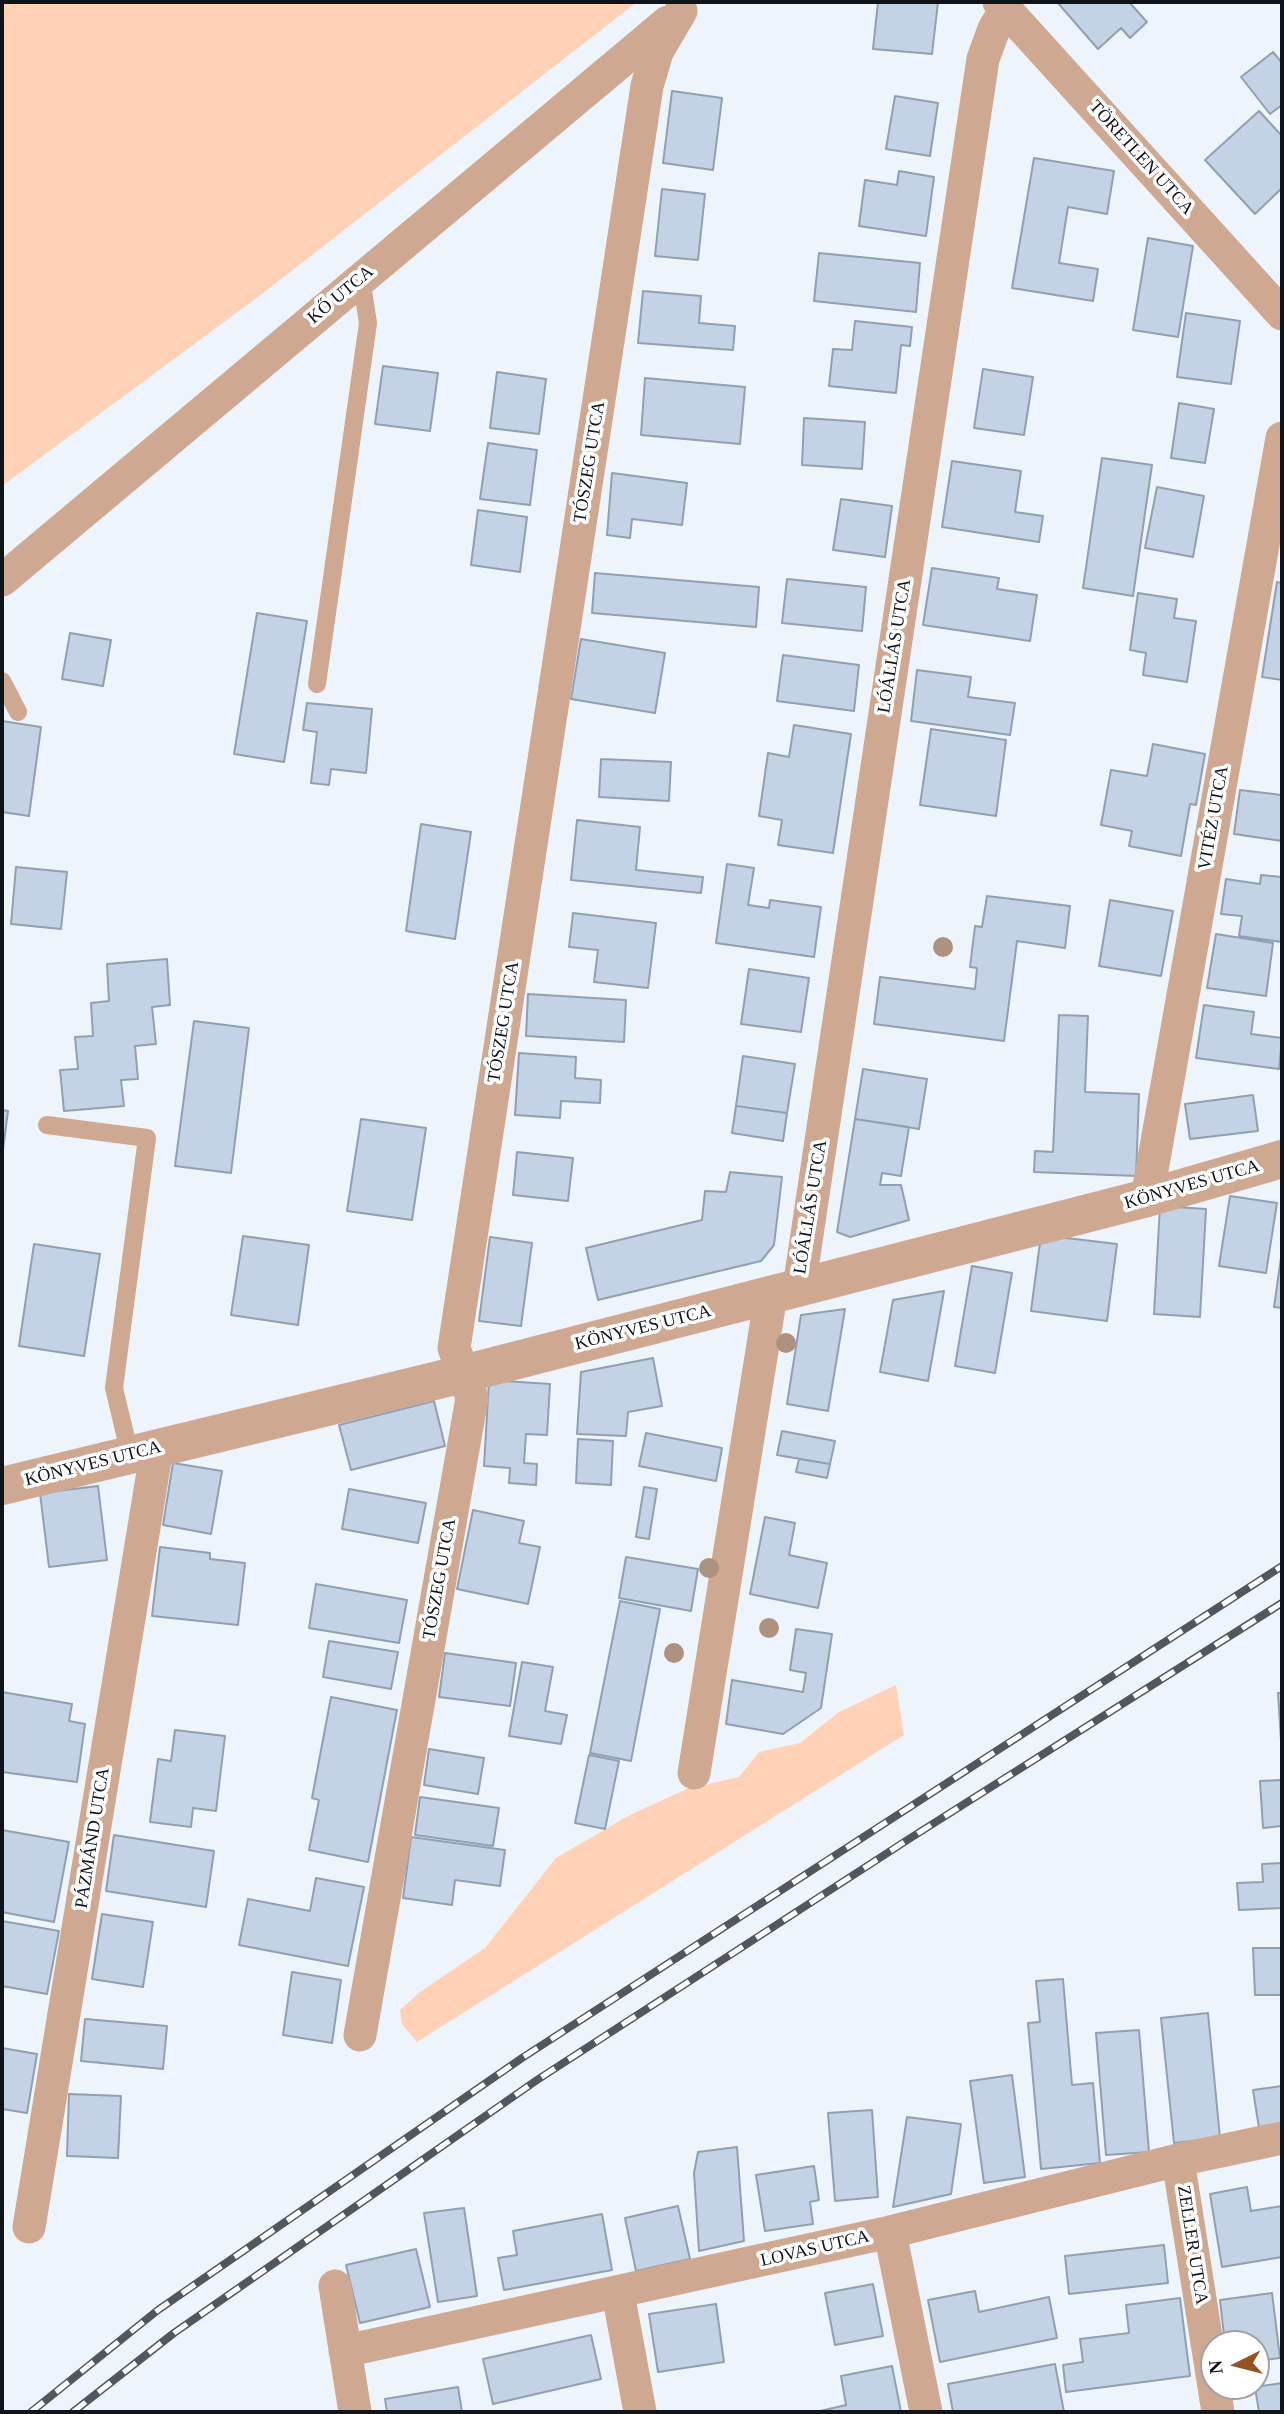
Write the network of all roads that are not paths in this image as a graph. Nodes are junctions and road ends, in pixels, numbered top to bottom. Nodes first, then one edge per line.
1 (687, 6) edge
2 (1003, 6) edge
3 (361, 278) junction
4 (1282, 314) edge
5 (1282, 438) edge
6 (2, 580) edge
7 (2, 681) edge
8 (317, 684) dead end
9 (18, 712) dead end
10 (47, 1125) dead end
11 (1282, 1159) edge
12 (1147, 1198) junction
13 (785, 1292) junction
14 (463, 1374) junction
15 (143, 1452) junction
16 (2, 1486) edge
17 (694, 1773) dead end
18 (360, 2035) dead end
19 (1282, 2138) edge
20 (1178, 2160) junction
21 (29, 2227) dead end
22 (890, 2232) junction
23 (335, 2286) dead end
24 (618, 2292) junction
25 (345, 2351) junction
26 (355, 2412) edge
27 (640, 2412) edge
28 (926, 2412) edge
29 (1218, 2412) edge

1 - 3 street, KŐ UTCA
1 - 14 street, TÓSZEG UTCA
2 - 4 street, TÖRETLEN UTCA
2 - 13 street, LÓÁLLÁS UTCA
3 - 6 street, KŐ UTCA
3 - 8 lane
5 - 12 street, VITÉZ UTCA
7 - 9 lane
10 - 15 lane
11 - 12 street, KÖNYVES UTCA
12 - 13 street, KÖNYVES UTCA
13 - 14 street, KÖNYVES UTCA
13 - 17 street, LÓÁLLÁS UTCA
14 - 15 street, KÖNYVES UTCA
14 - 18 street, TÓSZEG UTCA
15 - 16 street, KÖNYVES UTCA
15 - 21 street, PÁZMÁND UTCA
19 - 20 street, LOVAS UTCA
20 - 22 street, LOVAS UTCA
20 - 29 street, ZELLER UTCA
22 - 24 street, LOVAS UTCA
22 - 28 street
23 - 25 street
24 - 25 street, LOVAS UTCA
24 - 27 street
25 - 26 street

